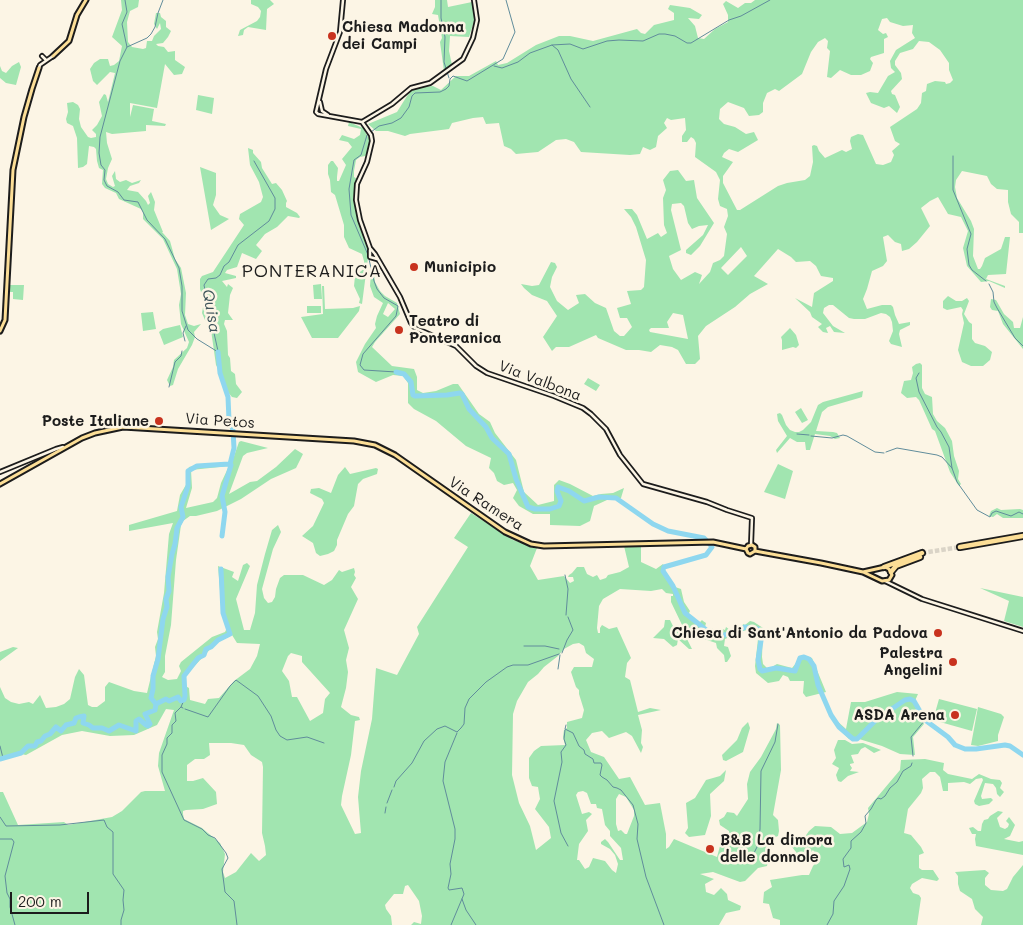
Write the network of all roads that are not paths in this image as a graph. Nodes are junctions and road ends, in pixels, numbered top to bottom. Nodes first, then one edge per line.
1 (86, 0) edge
2 (343, 0) edge
3 (474, 0) edge
4 (42, 56) dead end
5 (53, 56) junction
6 (46, 60) junction
7 (40, 67) junction
8 (362, 122) junction
9 (0, 331) edge
10 (322, 439) joint
11 (63, 447) junction
12 (46, 453) junction
13 (51, 454) junction
14 (0, 472) edge
15 (0, 484) edge
16 (1023, 538) edge
17 (751, 545) junction
18 (960, 548) tunnel mouth
19 (746, 549) junction
20 (755, 551) junction
21 (882, 568) junction
22 (862, 572) junction
23 (891, 574) junction
24 (878, 578) junction
25 (885, 582) junction
26 (895, 586) junction
27 (1023, 631) edge

1 - 5 main road
2 - 8 street
3 - 8 street
4 - 6 street
5 - 6 street
5 - 7 street
6 - 7 street
7 - 9 main road
8 - 17 street, Via Valbona
10 - 11 main road, Via Petos
10 - 19 main road, Via Ramera
11 - 12 street
11 - 13 main road, Via Petos
12 - 13 street
12 - 14 street
13 - 15 main road, Via Petos
16 - 18 highway
17 - 19 main road
17 - 20 main road
19 - 20 main road
20 - 22 main road
21 - 22 main road
21 - 23 main road
21 - 23 highway
21 - 24 main road
22 - 24 main road
23 - 25 main road
23 - 26 street
24 - 25 main road
25 - 26 street
26 - 27 street

